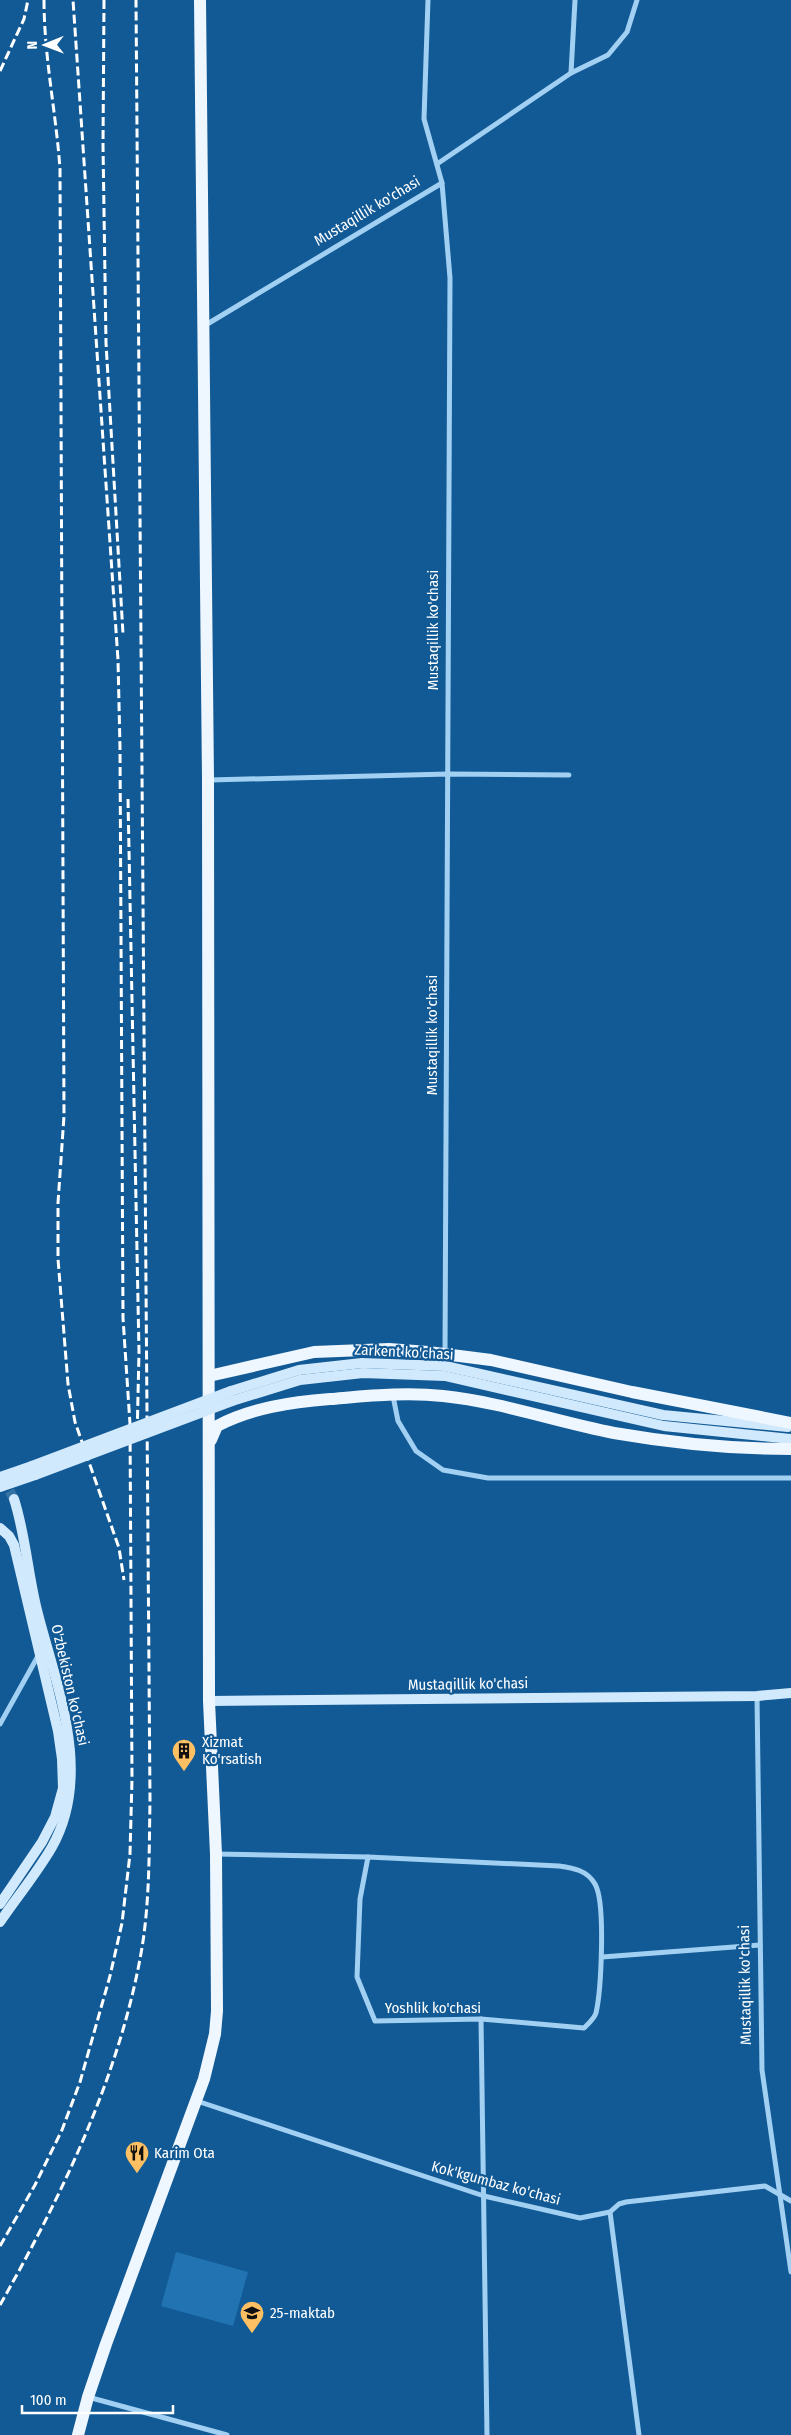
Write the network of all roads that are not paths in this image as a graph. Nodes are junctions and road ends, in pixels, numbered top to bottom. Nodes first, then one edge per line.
1 (200, 0) edge
2 (428, 0) edge
3 (575, 0) edge
4 (637, 0) edge
5 (571, 73) junction
6 (437, 164) junction
7 (442, 183) junction
8 (204, 326) junction
9 (448, 774) junction
10 (569, 775) dead end
11 (208, 780) junction
12 (445, 1354) junction
13 (209, 1376) junction
14 (393, 1394) junction
15 (231, 1396) junction
16 (791, 1424) edge
17 (791, 1428) edge
18 (791, 1439) edge
19 (791, 1449) edge
20 (209, 1453) junction
21 (34, 1471) junction
22 (0, 1477) edge
23 (791, 1478) edge
24 (0, 1487) edge
25 (14, 1499) tunnel mouth
26 (0, 1528) edge
27 (40, 1653) junction
28 (791, 1693) edge
29 (757, 1696) junction
30 (209, 1701) junction
31 (0, 1724) edge
32 (216, 1854) junction
33 (368, 1856) junction
34 (0, 1904) edge
35 (0, 1922) edge
36 (760, 1945) junction
37 (602, 1957) junction
38 (482, 2019) junction
39 (197, 2101) junction
40 (779, 2193) junction
41 (484, 2196) junction
42 (791, 2200) edge
43 (610, 2212) junction
44 (791, 2272) edge
45 (88, 2397) junction
46 (78, 2435) edge
47 (227, 2435) edge
48 (487, 2435) edge
49 (639, 2435) edge

1 - 8 main road
2 - 6 street
3 - 5 street
4 - 5 street
5 - 6 street
6 - 7 street
7 - 8 street, Mustaqillik ko'chasi
7 - 9 street, Mustaqillik ko'chasi
8 - 11 main road
9 - 10 street
9 - 11 street
9 - 12 street, Mustaqillik ko'chasi
11 - 13 main road
12 - 13 main road
12 - 16 main road
13 - 20 main road
14 - 19 main road
14 - 20 main road
14 - 23 street
15 - 17 main road, Zarkent ko'chasi
15 - 18 main road, Zarkent ko'chasi
15 - 21 main road, Zarkent ko'chasi, bridge
20 - 30 main road
21 - 22 main road, Zarkent ko'chasi
21 - 24 main road, Zarkent ko'chasi
25 - 35 main road, O'zbekiston ko'chasi
26 - 27 main road, O'zbekiston ko'chasi
27 - 31 street
27 - 34 main road, O'zbekiston ko'chasi
28 - 29 main road, Mustaqillik ko'chasi
29 - 30 main road, Mustaqillik ko'chasi
29 - 36 street, Mustaqillik ko'chasi
30 - 32 main road
32 - 33 street, Yoshlik ko'chasi
32 - 39 main road
33 - 37 street, Yoshlik ko'chasi
33 - 38 street, Yoshlik ko'chasi
36 - 37 street
36 - 40 street, Mustaqillik ko'chasi
37 - 38 street, Yoshlik ko'chasi
38 - 41 street
39 - 41 street, Kok'kgumbaz ko'chasi
39 - 45 main road
40 - 42 street, Kok'kgumbaz ko'chasi
40 - 43 street, Kok'kgumbaz ko'chasi
40 - 44 street, Mustaqillik ko'chasi
41 - 43 street, Kok'kgumbaz ko'chasi
41 - 48 street
43 - 49 street
45 - 46 main road
45 - 47 street

